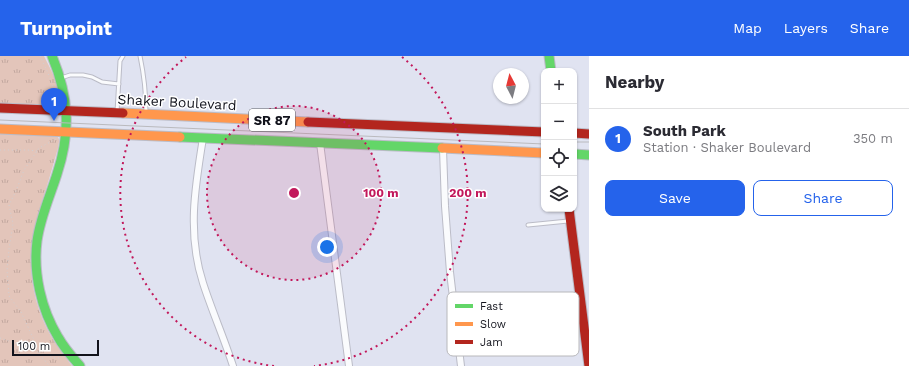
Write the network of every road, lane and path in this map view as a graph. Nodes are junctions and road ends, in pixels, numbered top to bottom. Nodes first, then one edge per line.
1 (40, 56) edge
2 (52, 56) edge
3 (123, 56) edge
4 (140, 56) edge
5 (549, 56) edge
6 (551, 68) edge
7 (61, 78) junction
8 (119, 84) junction
9 (57, 105) dead end
10 (0, 108) edge
11 (67, 111) junction
12 (117, 113) junction
13 (146, 114) junction
14 (0, 129) edge
15 (66, 132) junction
16 (541, 132) edge
17 (577, 133) edge
18 (589, 134) edge
19 (203, 138) junction
20 (58, 139) dead end
21 (320, 144) junction
22 (443, 149) junction
23 (0, 150) edge
24 (37, 152) junction
25 (541, 153) edge
26 (577, 154) edge
27 (589, 155) edge
28 (569, 212) edge
29 (570, 220) junction
30 (528, 225) dead end
31 (452, 292) edge
32 (0, 338) edge
33 (40, 353) junction
34 (70, 354) junction
35 (460, 356) edge
36 (50, 366) edge
37 (80, 366) edge
38 (233, 366) edge
39 (349, 366) edge
40 (461, 366) edge
41 (589, 366) edge

1 - 9 path
2 - 7 main road
3 - 8 lane
4 - 13 lane
5 - 6 main road
7 - 8 lane
7 - 11 main road
8 - 12 lane
10 - 11 main road, Shaker Boulevard / SR 87
11 - 12 main road, Shaker Boulevard / SR 87
11 - 15 main road
12 - 13 main road, Shaker Boulevard / SR 87
13 - 16 main road, Shaker Boulevard / SR 87
14 - 15 main road, SR 87
15 - 19 main road, SR 87
15 - 34 main road
17 - 18 main road
19 - 21 main road, SR 87
19 - 38 street
20 - 24 path
21 - 22 main road, SR 87
21 - 39 street
22 - 25 main road, SR 87
22 - 31 street
23 - 24 path
24 - 33 path
26 - 27 main road
28 - 29 main road
29 - 30 lane
29 - 41 main road
32 - 33 path
33 - 34 path
33 - 36 path
34 - 37 main road
35 - 40 street

